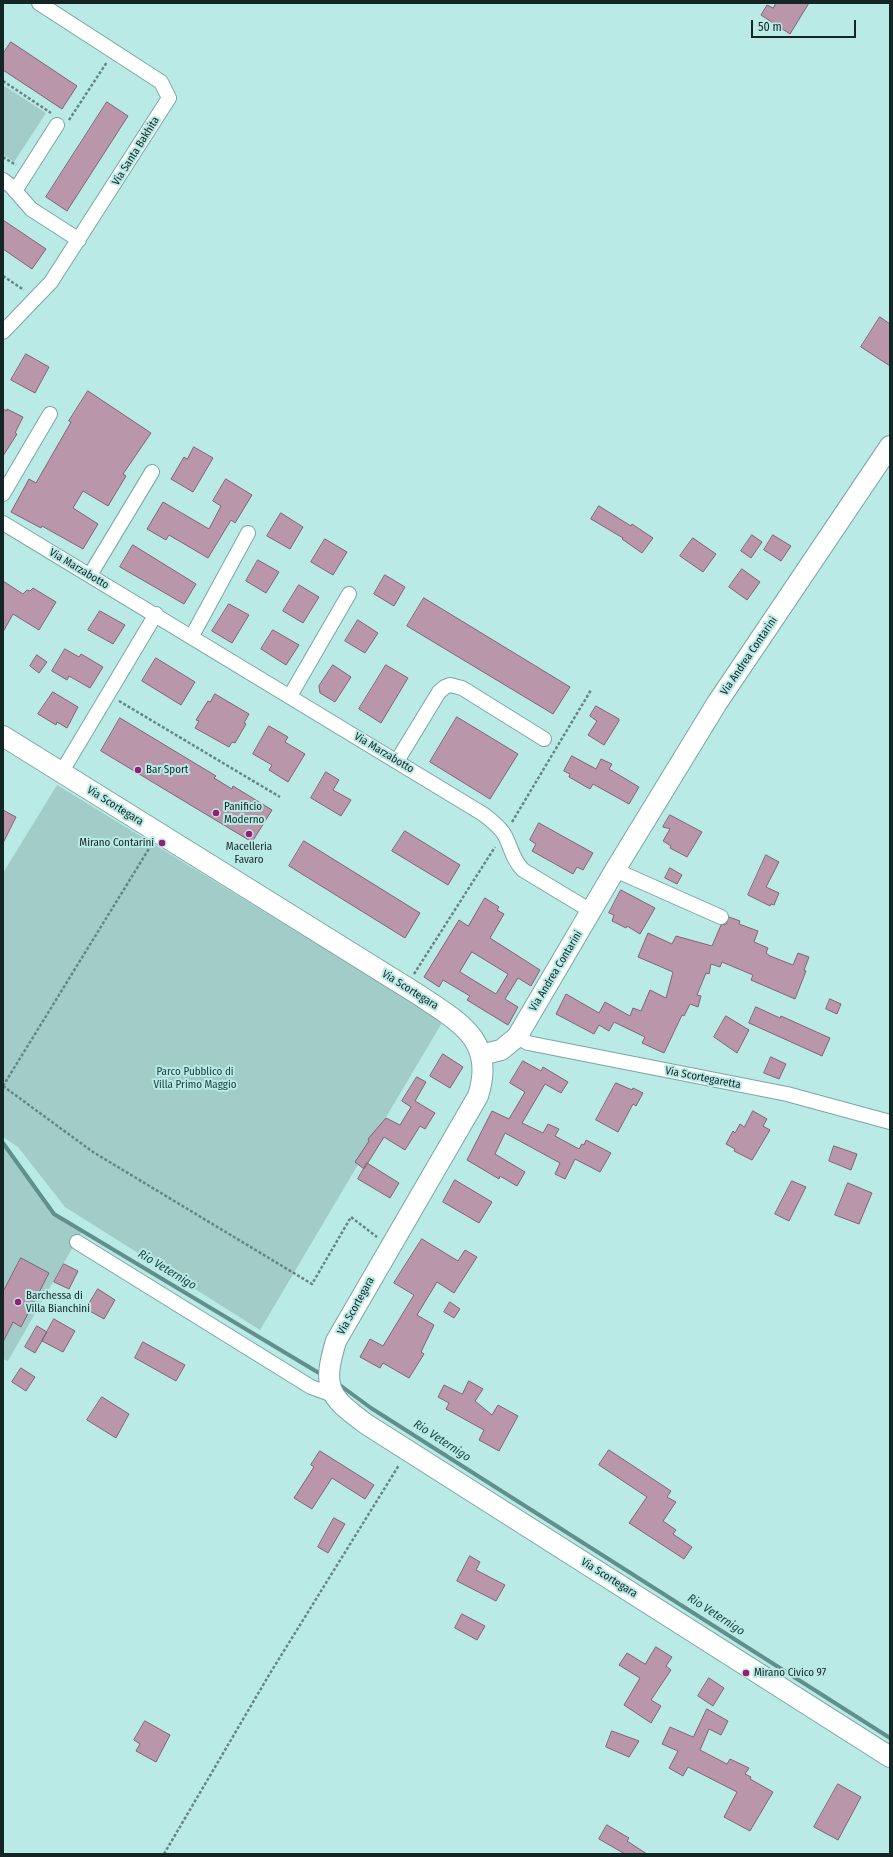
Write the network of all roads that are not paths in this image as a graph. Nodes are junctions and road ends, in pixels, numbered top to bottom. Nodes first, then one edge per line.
1 (39, 3) edge
2 (59, 121) road end
3 (3, 180) edge
4 (15, 191) junction
5 (80, 240) junction
6 (3, 332) edge
7 (50, 414) dead end
8 (890, 446) edge
9 (152, 472) dead end
10 (3, 494) edge
11 (3, 523) edge
12 (248, 533) dead end
13 (90, 575) junction
14 (349, 594) dead end
15 (156, 614) junction
16 (192, 636) junction
17 (290, 696) junction
18 (3, 736) edge
19 (544, 739) dead end
20 (397, 761) junction
21 (61, 772) junction
22 (615, 870) junction
23 (591, 911) junction
24 (721, 918) dead end
25 (517, 1037) junction
26 (481, 1055) junction
27 (890, 1122) edge
28 (77, 1242) dead end
29 (331, 1383) junction
30 (890, 1757) edge

1 - 5 street, Via Santa Bakhita
2 - 4 street
3 - 4 street
4 - 5 street
5 - 6 street, Via Santa Bakhita
7 - 10 street
8 - 22 street, Via Andrea Contarini
9 - 13 street
11 - 13 street, Via Marzabotto
12 - 16 street
13 - 15 street, Via Marzabotto
14 - 17 street
15 - 16 street, Via Marzabotto
15 - 21 street
16 - 17 street, Via Marzabotto
17 - 20 street, Via Marzabotto
18 - 21 street, Via Scortegara
19 - 20 street
20 - 23 street, Via Marzabotto
21 - 26 street, Via Scortegara
22 - 23 street, Via Andrea Contarini
22 - 24 street
23 - 25 street, Via Andrea Contarini
25 - 26 street, Via Andrea Contarini
25 - 27 street, Via Scortegaretta
26 - 29 street, Via Scortegara
28 - 29 street, Via Scortegara
29 - 30 street, Via Scortegara

